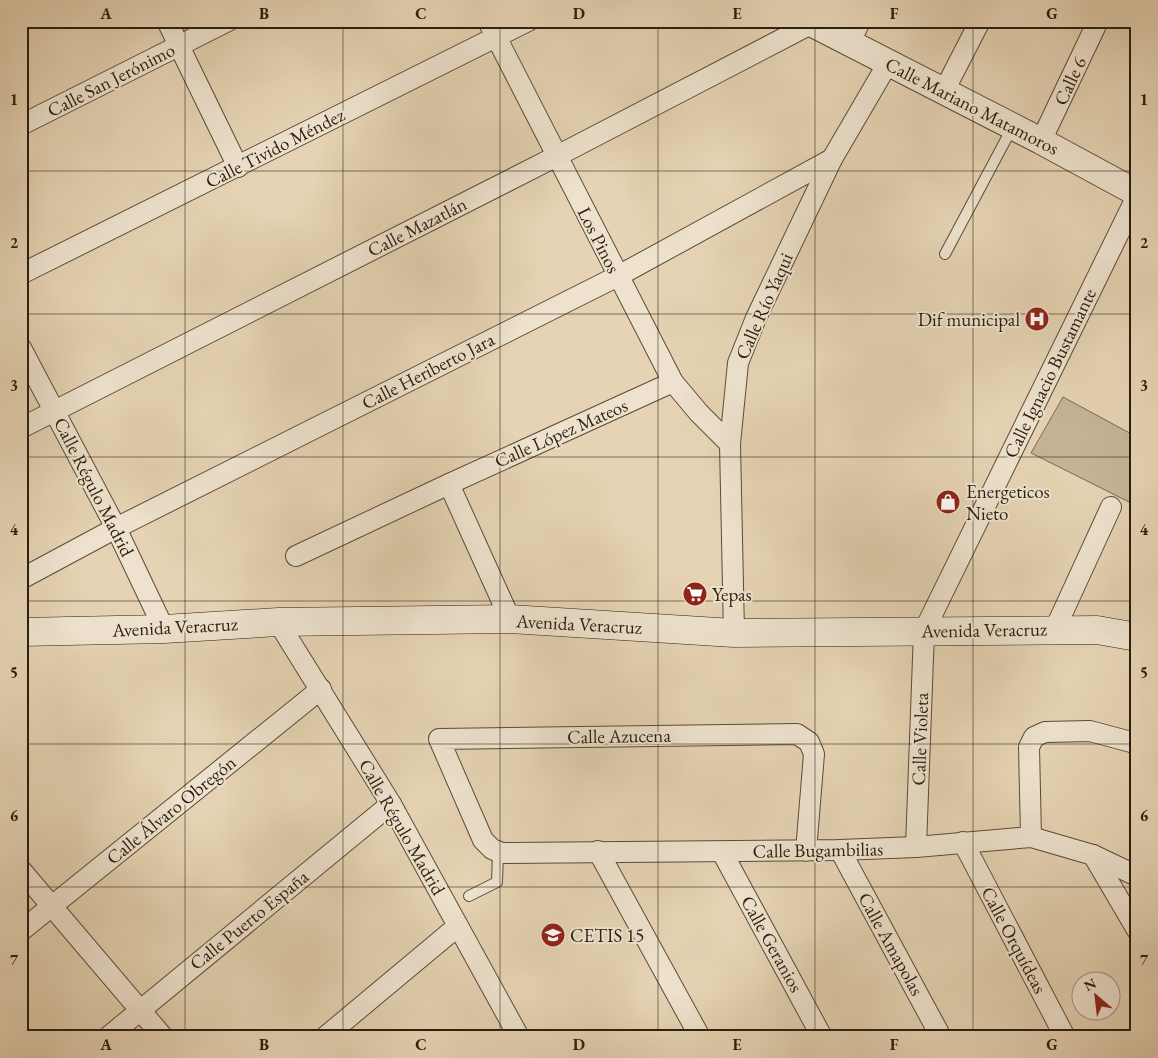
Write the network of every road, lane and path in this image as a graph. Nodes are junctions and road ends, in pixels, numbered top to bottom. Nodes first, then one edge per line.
1 (167, 21) edge
2 (228, 21) edge
3 (528, 21) edge
4 (980, 21) edge
5 (1098, 21) edge
6 (809, 22) edge
7 (492, 29) edge
8 (855, 32) edge
9 (179, 46) junction
10 (888, 63) junction
11 (944, 91) junction
12 (21, 125) edge
13 (1012, 127) junction
14 (1041, 141) junction
15 (557, 156) junction
16 (832, 159) junction
17 (238, 167) junction
18 (1137, 194) edge
19 (945, 254) dead end
20 (21, 274) edge
21 (618, 276) junction
22 (21, 348) edge
23 (673, 382) junction
24 (54, 411) junction
25 (21, 428) edge
26 (730, 444) junction
27 (448, 484) junction
28 (1111, 508) dead end
29 (116, 528) junction
30 (296, 556) dead end
31 (21, 579) edge
32 (510, 619) junction
33 (278, 622) junction
34 (164, 629) junction
35 (1055, 629) junction
36 (924, 630) junction
37 (21, 632) edge
38 (734, 633) junction
39 (1137, 637) edge
40 (321, 689) junction
41 (1137, 745) edge
42 (391, 804) junction
43 (1031, 837) junction
44 (963, 842) junction
45 (916, 847) junction
46 (495, 850) junction
47 (840, 850) junction
48 (598, 851) junction
49 (806, 851) junction
50 (722, 852) junction
51 (1093, 855) junction
52 (21, 870) edge
53 (1136, 874) edge
54 (469, 896) dead end
55 (52, 905) junction
56 (458, 926) junction
57 (1137, 930) edge
58 (21, 931) edge
59 (140, 1010) junction
60 (108, 1037) edge
61 (163, 1037) edge
62 (325, 1037) edge
63 (519, 1037) edge
64 (700, 1037) edge
65 (822, 1037) edge
66 (941, 1037) edge
67 (1065, 1037) edge

1 - 9 street
2 - 9 street, Calle San Jerónimo
3 - 7 street, Calle Tivido Méndez
4 - 11 street
5 - 14 street, Calle 6
6 - 8 street, Calle Mariano Matamoros
6 - 15 street, Calle Mazatlán
7 - 15 street, Los Pinos
7 - 17 street, Calle Tivido Méndez
8 - 10 street, Calle Mariano Matamoros
9 - 12 street, Calle San Jerónimo
9 - 17 street
10 - 11 street, Calle Mariano Matamoros
10 - 16 street, Calle Río Yaqui
11 - 13 street, Calle Mariano Matamoros
13 - 14 street, Calle Mariano Matamoros
13 - 19 lane
14 - 18 street, Calle Mariano Matamoros
15 - 21 street, Los Pinos
15 - 24 street, Calle Mazatlán
16 - 21 street, Calle Heriberto Jara
16 - 26 street, Calle Río Yaqui
17 - 20 street, Calle Tivido Méndez
18 - 36 street, Calle Ignacio Bustamante
21 - 23 street, Los Pinos
21 - 29 street, Calle Heriberto Jara
22 - 24 street, Calle Régulo Madrid
23 - 26 street, Los Pinos
23 - 27 street, Calle López Mateos
24 - 25 street, Calle Mazatlán
24 - 29 street, Calle Régulo Madrid
26 - 38 street, Calle Río Yaqui
27 - 30 street, Calle López Mateos
27 - 32 street
28 - 35 street
29 - 31 street, Calle Heriberto Jara
29 - 34 street, Calle Régulo Madrid
32 - 33 main road, Avenida Veracruz
32 - 38 main road, Avenida Veracruz
33 - 34 main road, Avenida Veracruz
33 - 40 street, Calle Régulo Madrid
34 - 37 main road, Avenida Veracruz
35 - 36 main road, Avenida Veracruz
35 - 39 main road, Avenida Veracruz
36 - 38 main road, Avenida Veracruz
36 - 45 street, Calle Violeta
40 - 42 street, Calle Régulo Madrid
40 - 55 street, Calle Álvaro Obregón
41 - 43 street
42 - 56 street, Calle Régulo Madrid
42 - 59 street, Calle Puerto España
43 - 44 street, Calle Bugambilias
43 - 51 street, Calle Bugambilias
44 - 45 street, Calle Bugambilias
44 - 67 street, Calle Orquídeas
45 - 47 street, Calle Bugambilias
46 - 48 street, Calle Bugambilias
46 - 49 street, Calle Azucena
46 - 54 lane
47 - 49 street, Calle Bugambilias
47 - 66 street, Calle Amapolas
48 - 50 street, Calle Bugambilias
48 - 64 street
49 - 50 street, Calle Bugambilias
50 - 65 street, Calle Geranios
51 - 53 street, Calle Bugambilias
51 - 57 street
52 - 55 street
55 - 58 street, Calle Álvaro Obregón
55 - 59 street
56 - 62 street
56 - 63 street, Calle Régulo Madrid
59 - 60 street, Calle Puerto España
59 - 61 street

